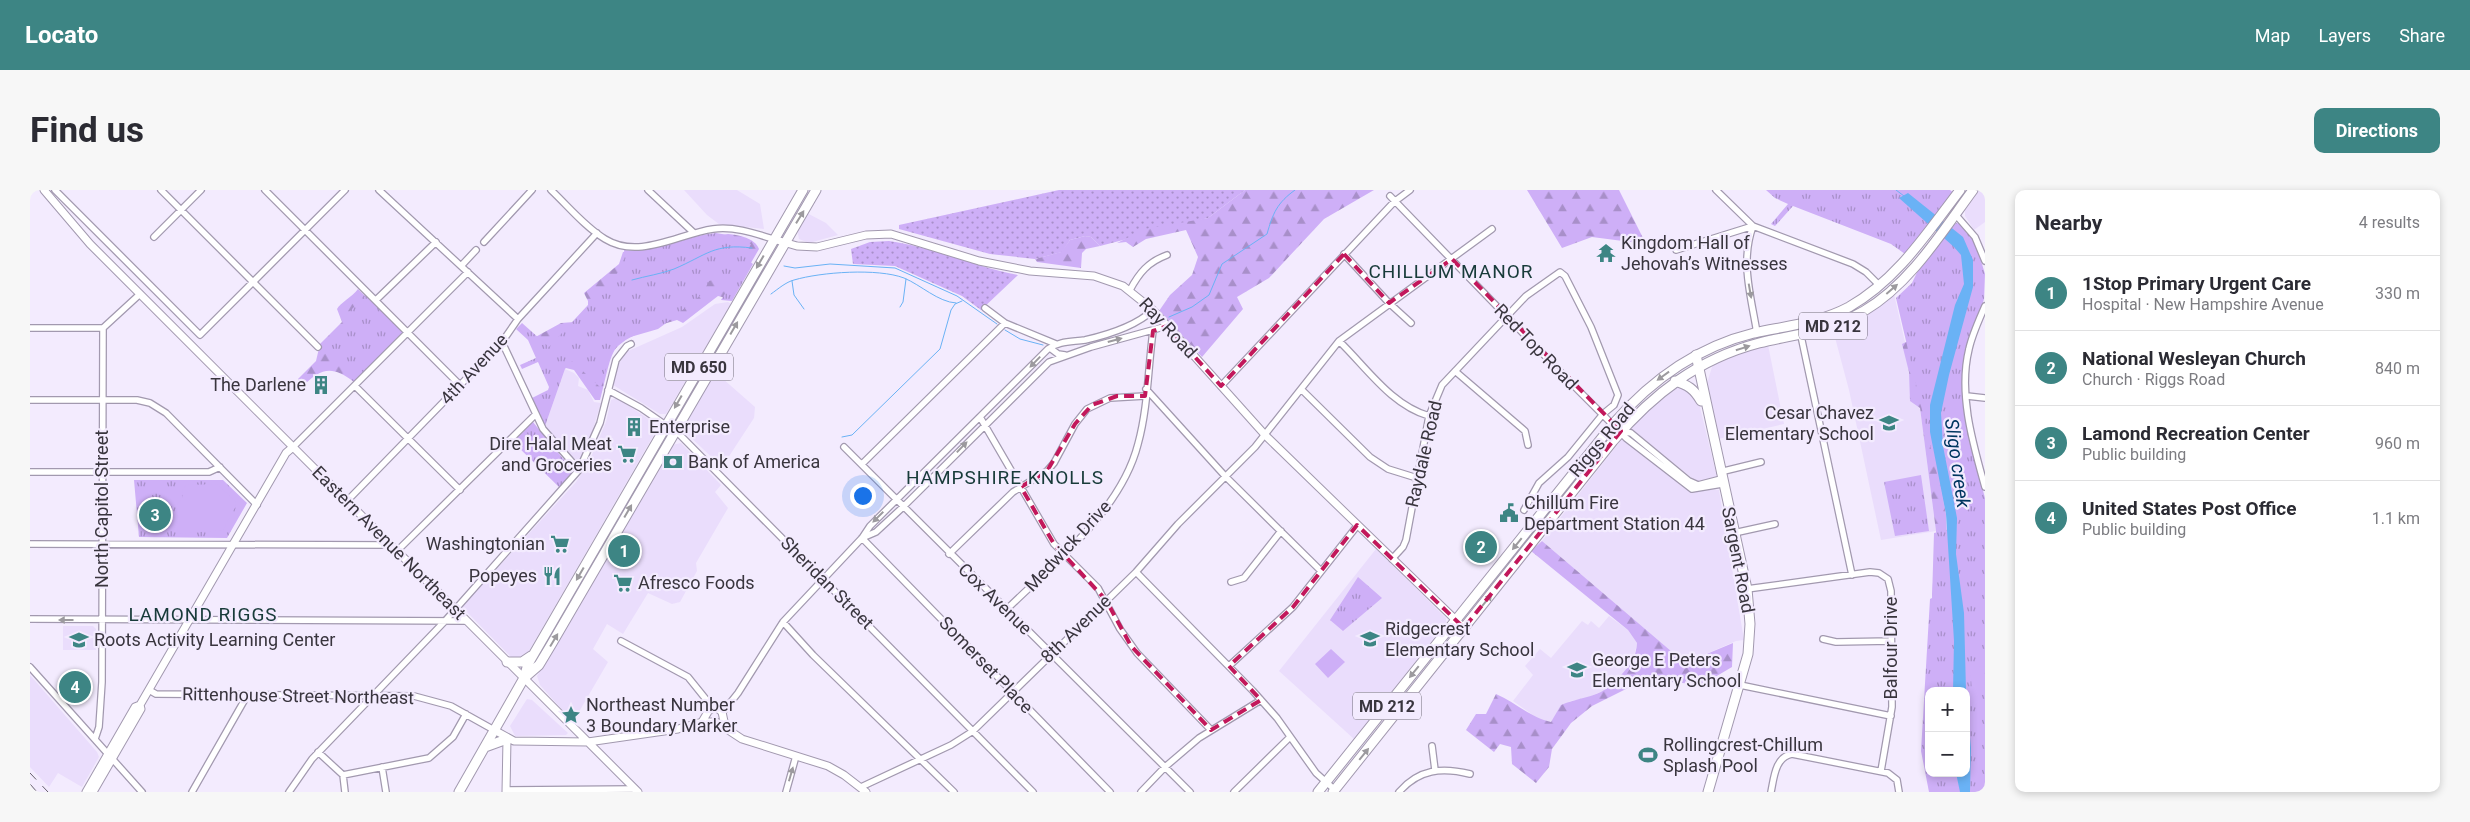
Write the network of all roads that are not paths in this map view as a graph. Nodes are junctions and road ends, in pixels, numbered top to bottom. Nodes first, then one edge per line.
1 (44, 190) edge
2 (56, 190) edge
3 (161, 190) edge
4 (201, 190) edge
5 (265, 190) edge
6 (345, 190) edge
7 (379, 190) edge
8 (532, 190) edge
9 (551, 190) edge
10 (648, 190) edge
11 (803, 190) edge
12 (816, 190) edge
13 (1410, 190) edge
14 (1716, 190) edge
15 (1960, 190) edge
16 (1973, 190) edge
17 (1392, 198) junction
18 (181, 210) junction
19 (1952, 217) junction
20 (1753, 226) junction
21 (1492, 229) dead end
22 (305, 230) junction
23 (597, 233) junction
24 (694, 233) junction
25 (154, 237) dead end
26 (773, 239) junction
27 (436, 242) junction
28 (484, 242) dead end
29 (783, 243) junction
30 (476, 250) dead end
31 (1676, 250) dead end
32 (1344, 254) junction
33 (1168, 255) dead end
34 (1452, 259) junction
35 (1985, 261) edge
36 (461, 266) junction
37 (468, 272) junction
38 (252, 282) junction
39 (1880, 286) junction
40 (1130, 290) junction
41 (140, 294) junction
42 (376, 300) junction
43 (1389, 303) junction
44 (1985, 306) edge
45 (984, 308) dead end
46 (1153, 310) junction
47 (1507, 316) junction
48 (518, 318) junction
49 (1005, 323) junction
50 (1411, 323) dead end
51 (1167, 326) junction
52 (30, 328) edge
53 (103, 328) junction
54 (1153, 331) junction
55 (408, 332) junction
56 (1757, 333) junction
57 (1801, 336) junction
58 (1339, 341) junction
59 (502, 342) junction
60 (1059, 343) junction
61 (631, 344) dead end
62 (318, 347) dead end
63 (1050, 348) junction
64 (1064, 355) junction
65 (1694, 357) junction
66 (1696, 367) junction
67 (1455, 371) junction
68 (1674, 381) junction
69 (460, 385) junction
70 (354, 386) junction
71 (1221, 386) junction
72 (1146, 389) junction
73 (1301, 389) junction
74 (608, 390) junction
75 (1145, 396) junction
76 (1967, 396) junction
77 (1985, 398) edge
78 (30, 400) edge
79 (102, 400) junction
80 (1701, 401) junction
81 (536, 414) junction
82 (1603, 414) junction
83 (1429, 416) junction
84 (980, 417) junction
85 (666, 424) junction
86 (984, 424) junction
87 (1613, 424) junction
88 (674, 431) junction
89 (1622, 431) junction
90 (1266, 436) junction
91 (407, 438) junction
92 (1714, 442) junction
93 (1528, 445) dead end
94 (293, 447) junction
95 (844, 447) dead end
96 (1761, 462) dead end
97 (862, 464) junction
98 (220, 467) junction
99 (579, 470) junction
100 (30, 472) edge
101 (102, 472) junction
102 (1224, 476) junction
103 (1417, 478) junction
104 (1721, 478) junction
105 (1021, 487) junction
106 (1985, 487) edge
107 (460, 490) junction
108 (895, 500) junction
109 (347, 501) junction
110 (257, 505) junction
111 (903, 507) junction
112 (1524, 510) dead end
113 (1775, 524) dead end
114 (1357, 526) junction
115 (1281, 531) junction
116 (1734, 533) junction
117 (862, 538) junction
118 (30, 544) edge
119 (102, 544) junction
120 (234, 544) junction
121 (390, 544) junction
122 (397, 552) junction
123 (949, 554) junction
124 (1064, 554) junction
125 (1392, 559) junction
126 (1321, 571) junction
127 (1136, 572) junction
128 (1852, 575) junction
129 (824, 580) junction
130 (1231, 582) dead end
131 (1746, 588) junction
132 (1106, 600) junction
133 (455, 609) junction
134 (1006, 610) junction
135 (30, 619) edge
136 (102, 620) junction
137 (190, 620) junction
138 (445, 621) junction
139 (466, 621) junction
140 (1456, 621) junction
141 (783, 622) junction
142 (1464, 628) junction
143 (1823, 639) dead end
144 (621, 641) dead end
145 (1891, 641) junction
146 (1051, 652) junction
147 (533, 654) junction
148 (507, 662) junction
149 (1229, 666) junction
150 (30, 667) edge
151 (531, 667) junction
152 (524, 678) junction
153 (1740, 685) junction
154 (149, 690) junction
155 (1012, 693) junction
156 (245, 695) junction
157 (374, 695) junction
158 (1261, 700) junction
159 (714, 713) junction
160 (466, 714) junction
161 (1891, 716) junction
162 (494, 730) junction
163 (1211, 730) junction
164 (973, 731) junction
165 (507, 738) junction
166 (1289, 738) junction
167 (94, 739) junction
168 (588, 742) junction
169 (1432, 746) dead end
170 (485, 747) junction
171 (318, 752) junction
172 (796, 756) junction
173 (110, 757) junction
174 (920, 759) junction
175 (1715, 764) junction
176 (382, 767) junction
177 (1165, 767) junction
178 (1435, 770) junction
179 (1880, 771) junction
180 (1470, 774) dead end
181 (342, 775) junction
182 (1326, 782) junction
183 (863, 789) edge
184 (636, 790) edge
185 (506, 791) edge
186 (1334, 791) edge
187 (86, 792) edge
188 (94, 792) edge
189 (142, 792) edge
190 (192, 792) edge
191 (289, 792) edge
192 (345, 792) edge
193 (386, 792) edge
194 (458, 792) edge
195 (786, 792) edge
196 (954, 792) edge
197 (1033, 792) edge
198 (1110, 792) edge
199 (1141, 792) edge
200 (1190, 792) edge
201 (1234, 792) edge
202 (1318, 792) edge
203 (1399, 792) edge
204 (1702, 792) edge
205 (1708, 792) edge
206 (1771, 792) edge
207 (1899, 792) edge

1 - 41 street, Eastern Avenue Northeast
2 - 38 street
3 - 18 street
4 - 18 street
5 - 22 street
6 - 22 street
7 - 27 street
8 - 28 street
9 - 23 street
10 - 24 street
11 - 26 main road, MD 650
29 -> 12 main road, MD 650
13 - 17 street
14 - 20 street
15 - 39 main road, Riggs Road / MD 212
16 - 19 main road, Riggs Road / MD 212
17 - 32 street
17 - 34 street, Red Top Road
18 - 25 street
18 - 38 street
19 - 35 street
57 -> 19 main road, Riggs Road / MD 212
20 - 31 street
20 - 39 street
20 -> 56 street
21 - 34 street, 8th Avenue
22 - 38 street
22 - 42 street
23 - 24 street
23 - 48 street, 4th Avenue
24 - 26 street
26 - 29 street, Ray Road
26 -> 85 main road, MD 650
27 - 36 street
27 - 42 street
29 - 40 street, Ray Road
88 -> 29 main road, MD 650
30 - 36 street
32 - 43 street
32 - 71 street
33 - 40 street
34 - 43 street, 8th Avenue
34 - 47 street, Red Top Road
36 - 37 street
37 - 48 street
37 - 55 street
38 - 62 street
39 - 56 main road, Riggs Road / MD 212
40 - 46 street, Ray Road
41 - 53 street
41 - 94 street, Eastern Avenue Northeast
42 - 55 street
43 - 50 street
43 - 58 street, 8th Avenue
44 - 76 street
45 - 49 street
46 - 51 street, Ray Road
46 - 60 street
47 - 67 street, Raydale Road
47 - 82 street, Red Top Road
47 - 82 street, Raydale Road
48 - 59 street, 4th Avenue
49 - 60 street
49 - 97 street
51 - 54 street
51 - 71 street, Ray Road
52 - 53 street
53 - 79 street, North Capitol Street
64 -> 54 street
54 - 72 street, Medwick Drive
55 - 69 street
55 - 70 street
56 - 65 main road, Riggs Road / MD 212
66 -> 57 main road, Riggs Road / MD 212
57 - 128 street
58 - 73 street, 8th Avenue
58 - 83 street
59 - 69 street, 4th Avenue
59 - 81 street
60 - 63 street
60 - 64 street
61 - 74 street
63 - 64 street
63 -> 84 street
64 - 86 street
65 - 66 main road, Sargent Road
65 -> 87 main road, Riggs Road / MD 212
66 - 68 main road, Riggs Road / MD 212
66 - 80 main road, Sargent Road
66 - 92 main road, Sargent Road
67 - 83 street, Raydale Road
67 - 93 street
68 - 80 main road
68 - 89 main road, Riggs Road / MD 212
69 - 91 street, 4th Avenue
70 - 91 street
70 - 94 street
71 - 90 street, Ray Road
72 - 75 street, Medwick Drive
72 - 102 street
73 - 90 street, 8th Avenue
73 - 103 street
74 - 85 street, Sheridan Street
74 - 99 street
75 - 105 street
75 - 124 street, Medwick Drive
76 - 77 street
76 - 106 street
78 - 79 street
79 - 98 street
79 - 101 street, North Capitol Street
80 - 92 main road, Sargent Road
81 - 99 street
81 - 107 street
82 - 87 street, Red Top Road
82 - 112 street
83 - 103 street, Raydale Road
84 - 86 street
84 - 108 street
85 - 88 street, Sheridan Street
85 -> 147 main road, MD 650
86 - 105 street
111 -> 86 street
87 - 89 street, Red Top Road
87 -> 140 main road, Riggs Road / MD 212
88 - 129 street, Sheridan Street
151 -> 88 main road, MD 650
89 - 104 street, Red Top Road
142 -> 89 main road, Riggs Road / MD 212
90 - 102 street, 8th Avenue
90 - 114 street, Ray Road
91 - 107 street
91 - 109 street, 4th Avenue
92 - 104 main road, Sargent Road
94 - 109 street, Eastern Avenue Northeast
94 - 110 street
95 - 97 street, Cox Avenue
96 - 104 street, Red Top Road
97 - 108 street, Cox Avenue
98 - 101 street
98 - 110 street
99 - 133 street
100 - 101 street
101 - 119 street, North Capitol Street
102 - 115 street
102 - 127 street, 8th Avenue
103 - 125 street, Raydale Road
104 - 116 main road, Sargent Road
105 - 123 street
105 - 124 street
107 - 122 street
108 - 111 street, Cox Avenue
108 -> 117 street
109 - 121 street, Eastern Avenue Northeast
110 - 120 street
111 - 117 street
111 - 123 street, Cox Avenue
113 - 116 street
114 - 125 street, Ray Road
114 - 126 street
115 - 126 street
115 - 130 street
116 - 131 main road, Sargent Road
117 - 129 street
117 - 155 street, Somerset Place
118 - 119 street
119 - 120 street
119 - 136 street, North Capitol Street
120 - 121 street
120 - 137 street
121 - 122 street, Eastern Avenue Northeast
122 - 133 street, Eastern Avenue Northeast
123 - 134 street, Cox Avenue
124 - 132 street
124 - 134 street, Medwick Drive
125 - 140 street, Ray Road
126 - 149 street
127 - 132 street, 8th Avenue
127 - 149 street
128 - 131 street, Balfour Drive
128 - 145 street, Balfour Drive
129 - 141 street
129 - 164 street, Sheridan Street
131 - 153 main road, Sargent Road
132 - 146 street, 8th Avenue
132 - 163 street
133 - 138 street
133 - 139 street, Eastern Avenue Northeast
134 - 146 street, Cox Avenue
136 -> 135 street
136 - 137 street
136 - 167 street, North Capitol Street
137 - 138 street
137 - 154 street
138 - 139 street
138 - 157 street
139 - 148 street, Eastern Avenue Northeast
140 - 142 street, Ray Road
140 -> 182 main road, Riggs Road / MD 212
141 - 159 street
141 - 174 street
186 -> 142 main road, Riggs Road / MD 212
143 - 145 street
144 - 159 street
145 - 161 street, Balfour Drive
146 - 155 street, 8th Avenue
146 - 177 street, Cox Avenue
147 - 148 main road
147 - 151 main road, MD 650
148 - 152 street, Eastern Avenue Northeast
149 - 158 street
150 - 167 street
151 - 152 main road, MD 650
152 - 162 main road
152 - 168 street, Eastern Avenue Northeast
153 - 161 street
153 - 175 main road, Sargent Road
154 - 156 street, Rittenhouse Street Northeast
154 - 173 street
155 - 164 street, 8th Avenue
155 - 198 street, Somerset Place
156 - 157 street, Rittenhouse Street Northeast
156 - 190 street
157 - 160 street, Rittenhouse Street Northeast
157 - 171 street
158 - 163 street
158 - 166 street
159 - 168 street, Rittenhouse Street Northeast
159 - 172 street
160 - 162 street, Rittenhouse Street Northeast
160 - 176 street
161 - 179 street, Balfour Drive
162 - 165 street, Rittenhouse Street Northeast
162 - 170 main road
163 - 177 street
164 - 174 street, 8th Avenue
164 - 197 street, Sheridan Street
165 - 168 street, Rittenhouse Street Northeast
165 - 170 main road
165 - 185 street
166 - 182 street
166 - 201 street
167 - 173 street
168 - 184 street, Eastern Avenue Northeast
169 - 178 street
170 - 194 main road
171 - 181 street
171 - 191 street
172 - 183 street
195 -> 172 street
173 - 187 street
173 - 188 street
173 - 189 street
174 - 183 street, 8th Avenue
174 - 196 street
175 - 204 main road, Sargent Road
175 - 205 main road, Sargent Road
176 - 181 street
176 - 193 street
177 - 199 street
177 - 200 street, Cox Avenue
178 - 180 street
178 - 203 street
179 - 206 street
179 - 207 street
181 - 192 street
182 - 186 street
182 - 202 main road, Riggs Road / MD 212
184 - 185 street

